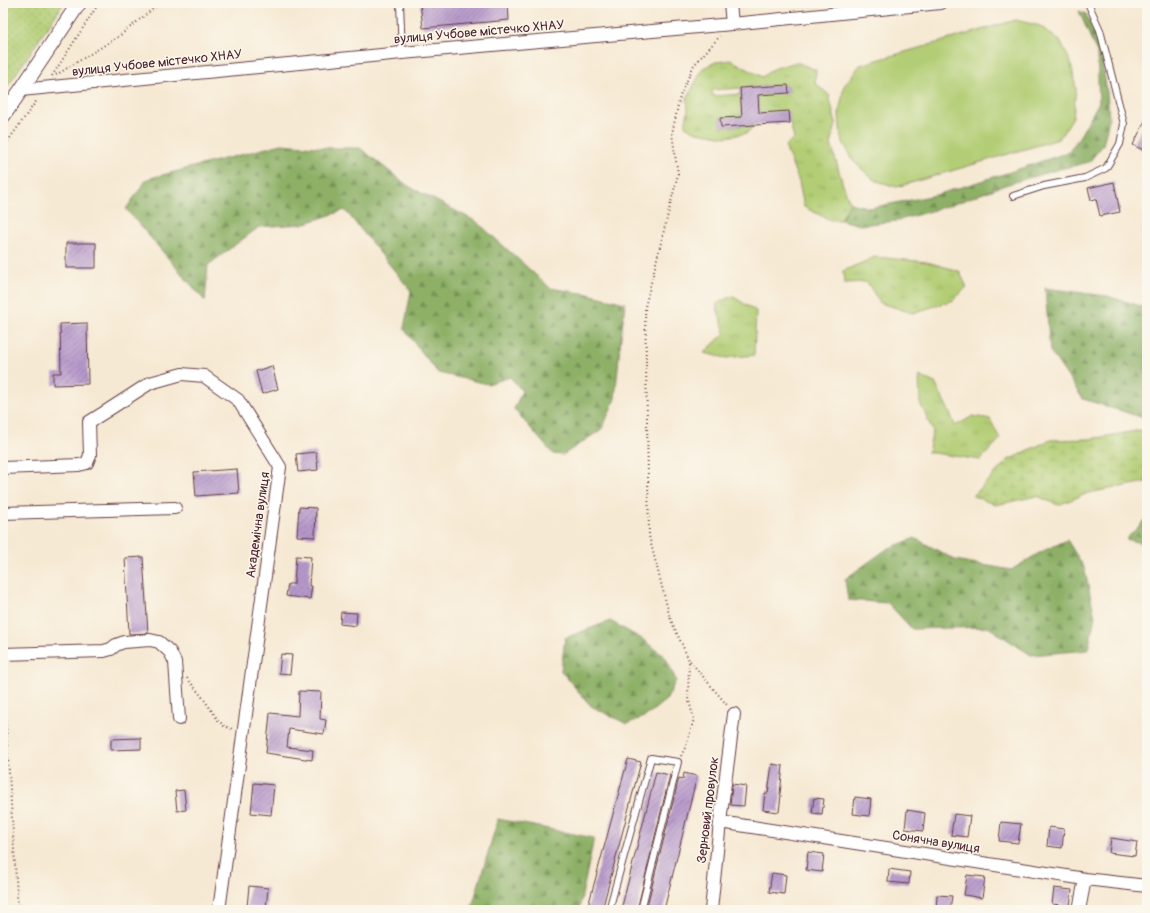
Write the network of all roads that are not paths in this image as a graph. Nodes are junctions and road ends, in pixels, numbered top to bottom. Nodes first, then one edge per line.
1 (79, 3) edge
2 (400, 3) edge
3 (730, 3) edge
4 (940, 3) edge
5 (1088, 3) edge
6 (917, 4) edge
7 (732, 24) junction
8 (402, 52) junction
9 (21, 90) junction
10 (3, 116) edge
11 (1013, 196) dead end
12 (3, 468) edge
13 (175, 508) dead end
14 (3, 513) edge
15 (3, 654) edge
16 (734, 714) road end
17 (179, 719) dead end
18 (720, 822) junction
19 (1085, 879) junction
20 (1147, 886) edge
21 (218, 910) edge
22 (609, 910) edge
23 (641, 910) edge
24 (710, 910) edge
25 (1079, 910) edge

1 - 9 street
2 - 8 lane
3 - 7 street
4 - 6 street, вулиця Учбове містечко ХНАУ
5 - 11 lane
6 - 7 street, вулиця Учбове містечко ХНАУ
7 - 8 street, вулиця Учбове містечко ХНАУ
8 - 9 street, вулиця Учбове містечко ХНАУ
9 - 10 street
12 - 21 street, Академічна вулиця
13 - 14 street
15 - 17 street
16 - 18 street, Зерновий провулок
18 - 19 street, Сонячна вулиця
18 - 24 street, Зерновий провулок
19 - 20 street, Сонячна вулиця
19 - 25 street
22 - 23 lane

